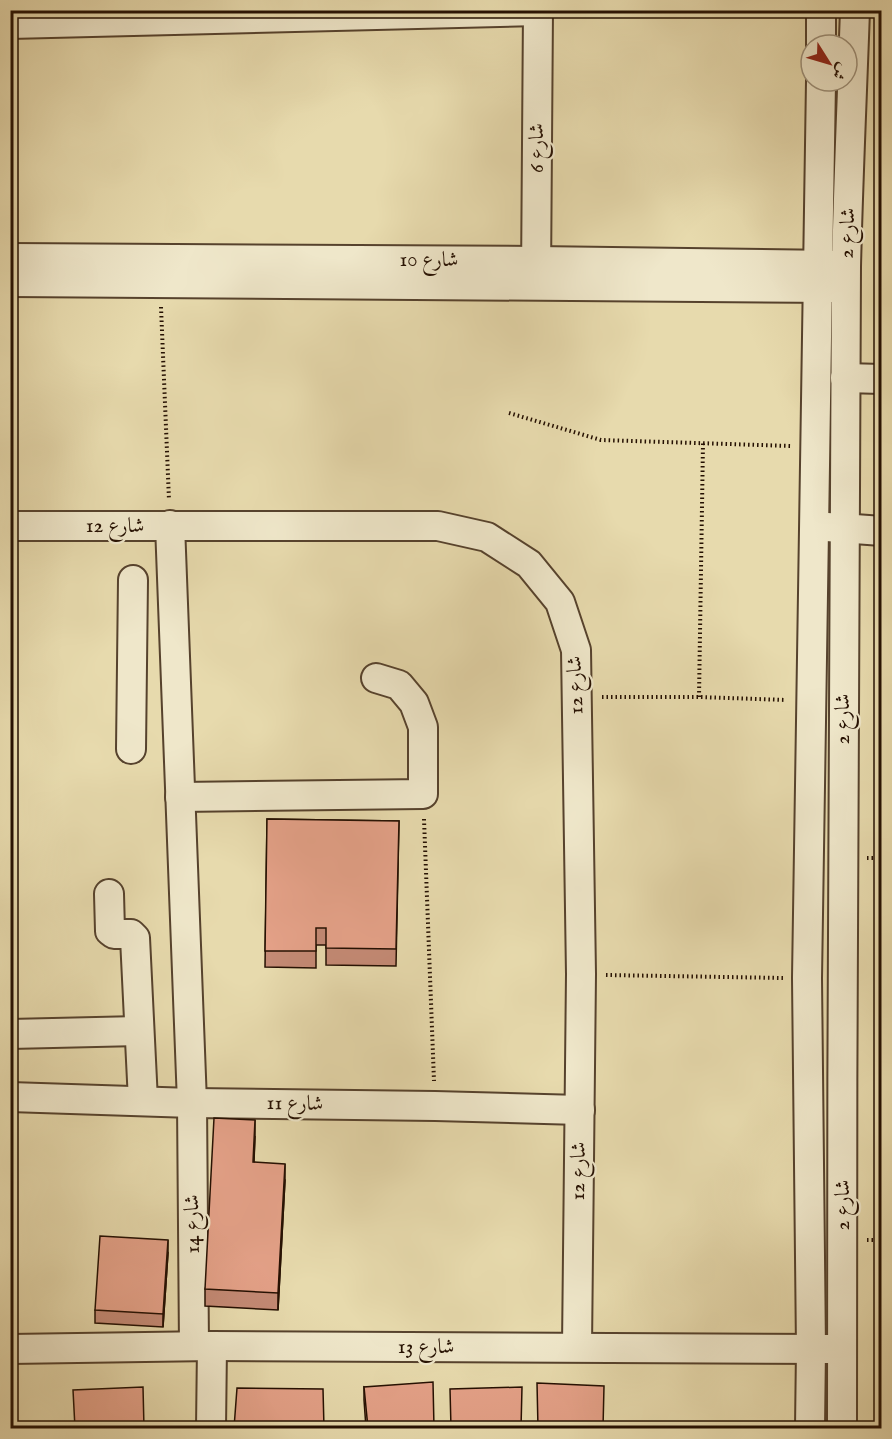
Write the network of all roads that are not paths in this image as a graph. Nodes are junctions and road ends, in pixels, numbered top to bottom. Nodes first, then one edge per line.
1 (821, 10) edge
2 (855, 10) edge
3 (538, 11) edge
4 (369, 13) edge
5 (236, 14) edge
6 (10, 24) edge
7 (821, 33) edge
8 (820, 93) edge
9 (10, 258) edge
10 (536, 273) junction
11 (818, 276) junction
12 (846, 277) junction
13 (10, 282) edge
14 (845, 378) junction
15 (882, 379) edge
16 (170, 525) junction
17 (10, 526) edge
18 (814, 526) junction
19 (844, 528) junction
20 (882, 531) edge
21 (133, 580) dead end
22 (132, 662) junction
23 (175, 662) junction
24 (376, 678) dead end
25 (131, 749) dead end
26 (180, 797) junction
27 (109, 894) dead end
28 (139, 1031) junction
29 (10, 1034) edge
30 (10, 1096) edge
31 (143, 1101) junction
32 (192, 1103) junction
33 (580, 1110) junction
34 (203, 1346) junction
35 (577, 1347) junction
36 (10, 1349) edge
37 (811, 1349) junction
38 (842, 1350) junction
39 (211, 1428) edge
40 (810, 1428) edge
41 (842, 1428) edge

1 - 7 street
2 - 12 street, شارع 2
3 - 4 street
3 - 10 street, شارع 6
4 - 5 street
5 - 6 street
8 - 11 street, شارع 2
9 - 10 street, شارع 10
10 - 11 street, شارع 10
10 - 13 street, شارع 10
11 - 12 street, شارع 10
11 - 18 street, شارع 2
12 - 14 street, شارع 2
14 - 15 street
14 - 19 street, شارع 2
16 - 17 street, شارع 12
16 - 23 street, شارع 14
16 - 33 street, شارع 12
18 - 19 street
18 - 37 street, شارع 2
19 - 20 street
19 - 38 street, شارع 2
21 - 22 street
22 - 23 street
22 - 25 street
23 - 26 street, شارع 14
24 - 26 street
26 - 32 street, شارع 14
27 - 28 street
28 - 29 street
28 - 31 street
30 - 31 street, شارع 11
31 - 32 street, شارع 11
32 - 33 street, شارع 11
32 - 34 street, شارع 14
33 - 35 street, شارع 12
34 - 35 street, شارع 13
34 - 36 street, شارع 13
34 - 39 street, شارع 14
35 - 37 street, شارع 13
37 - 38 street, شارع 13
37 - 40 street, شارع 2
38 - 41 street, شارع 2

